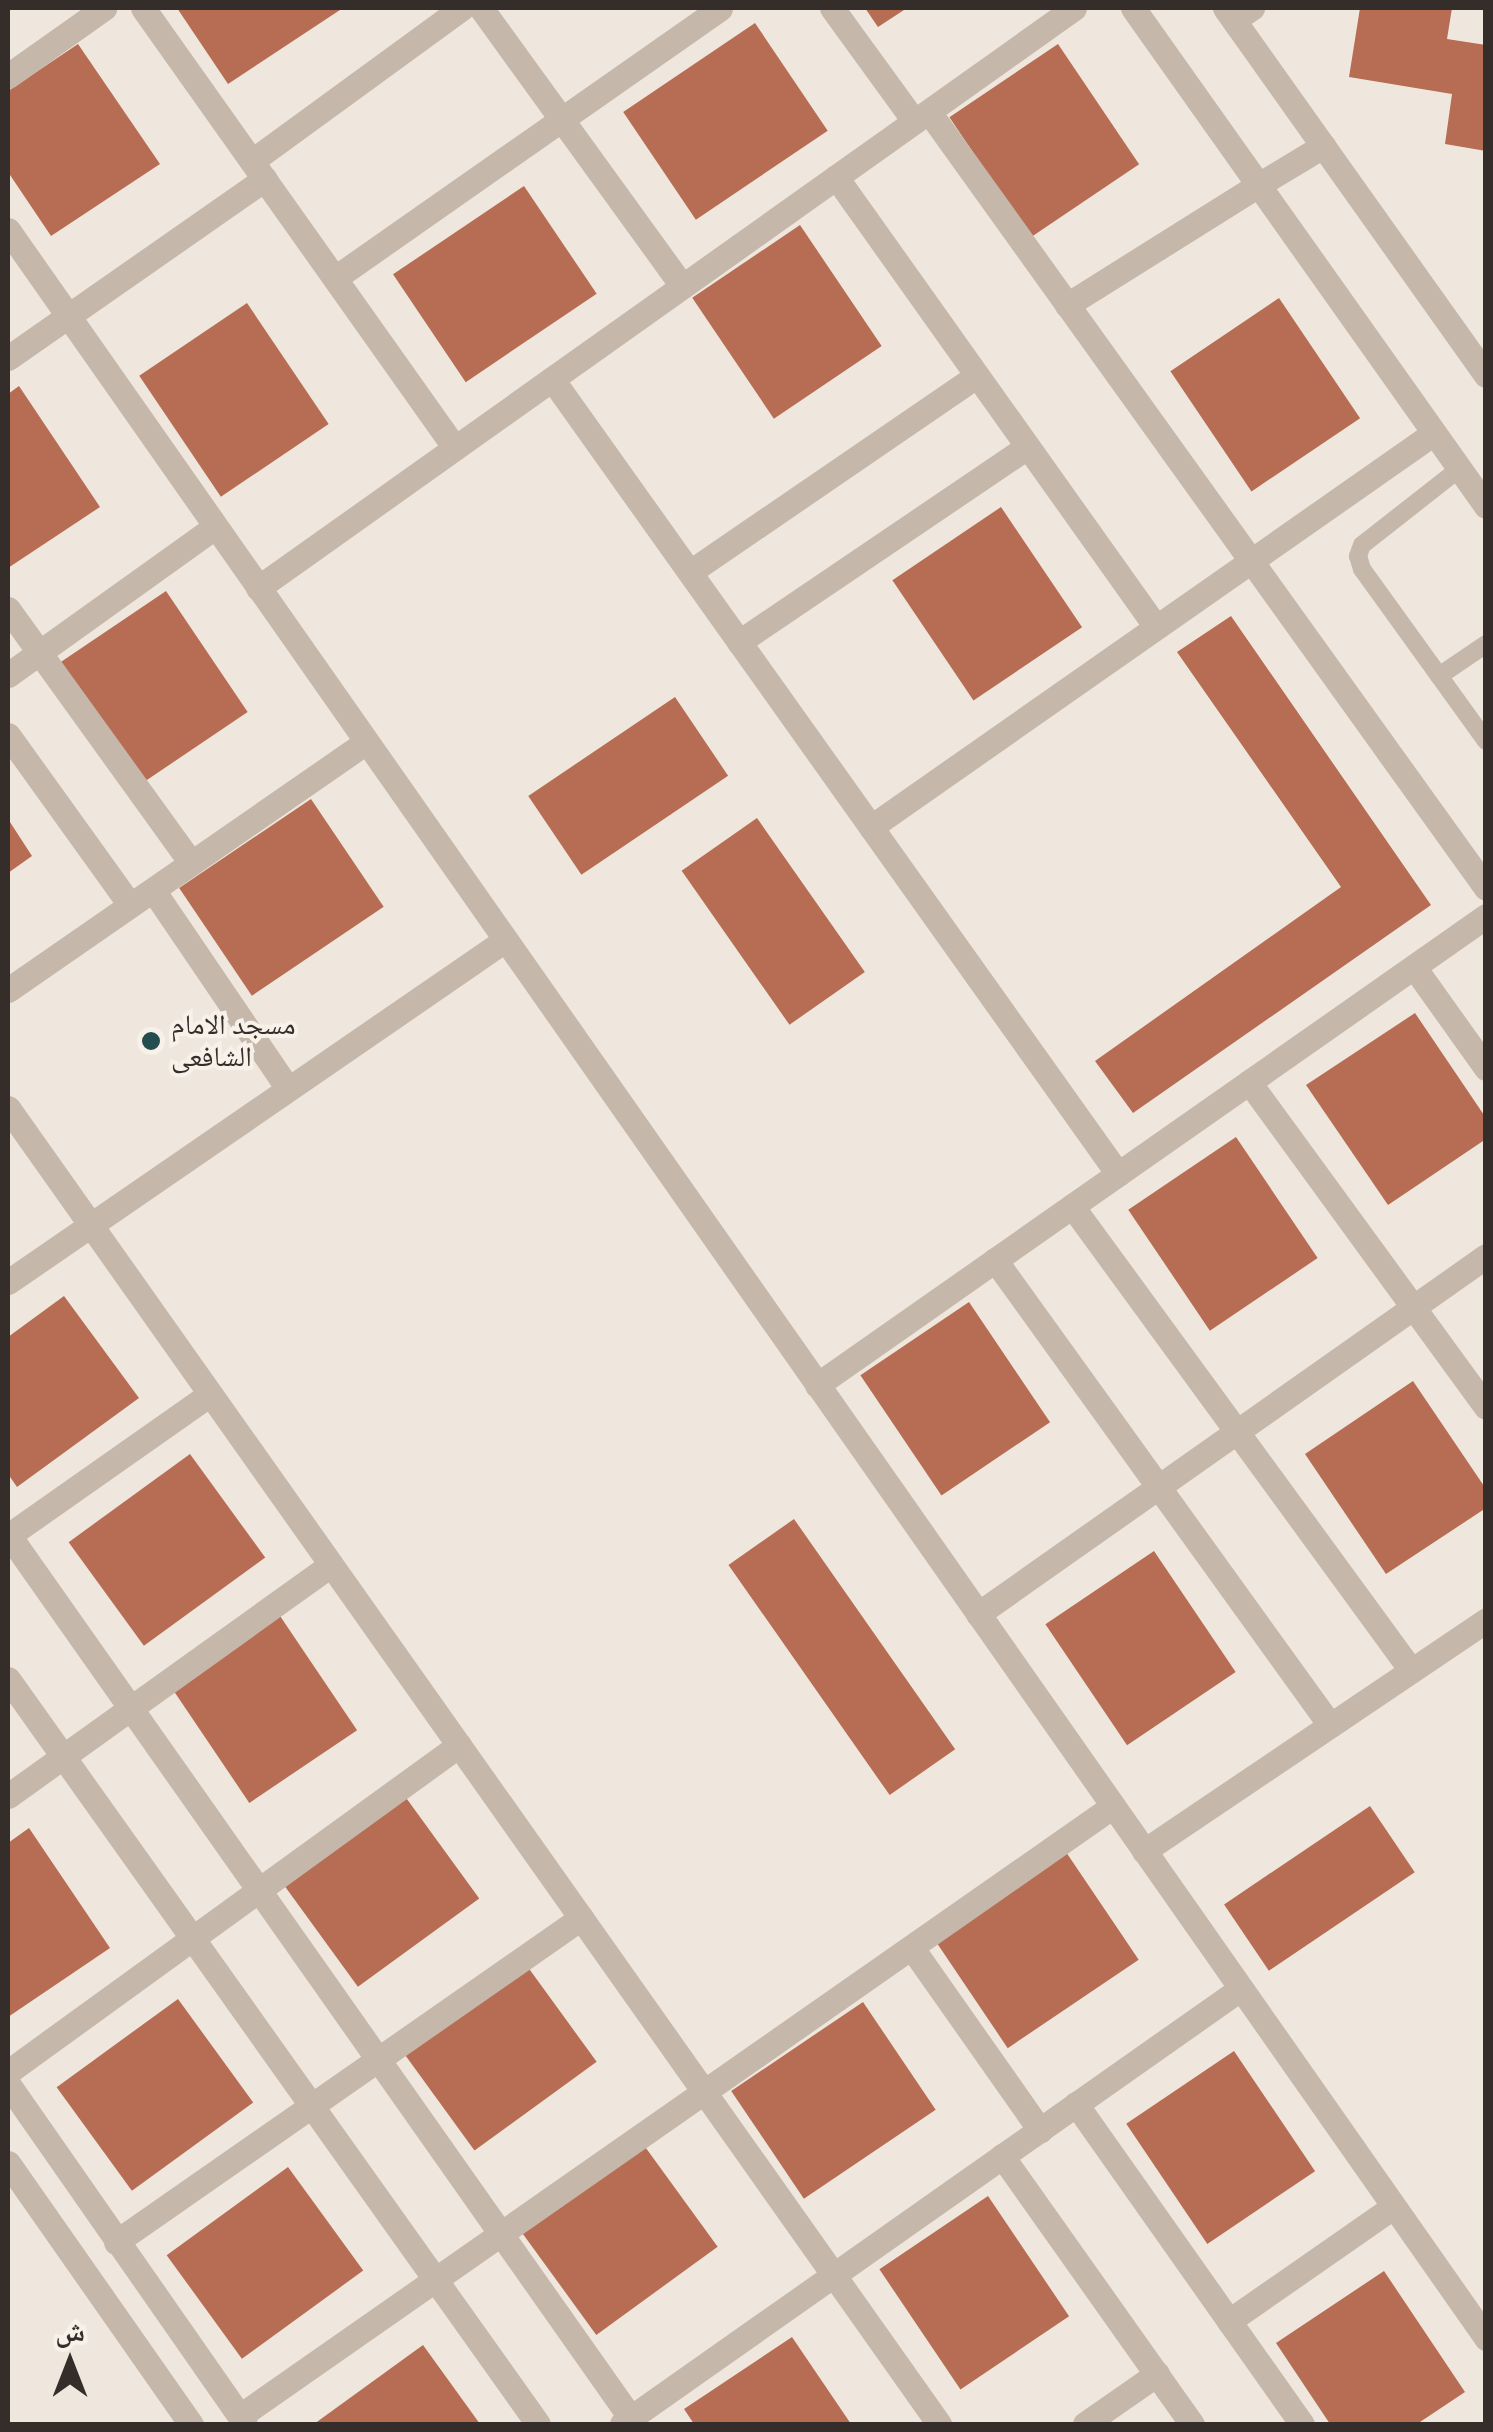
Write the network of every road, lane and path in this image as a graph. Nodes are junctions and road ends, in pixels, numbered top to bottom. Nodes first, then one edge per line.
1 (104, 8) edge
2 (144, 8) edge
3 (462, 8) edge
4 (480, 8) edge
5 (720, 8) edge
6 (832, 8) edge
7 (1074, 8) edge
8 (1133, 8) edge
9 (1237, 12) edge
10 (8, 76) edge
11 (922, 116) junction
12 (562, 120) junction
13 (1322, 146) junction
14 (258, 170) junction
15 (836, 176) junction
16 (1260, 184) junction
17 (8, 230) edge
18 (335, 278) junction
19 (682, 286) junction
20 (1067, 305) junction
21 (68, 316) junction
22 (1477, 344) edge
23 (8, 358) edge
24 (1486, 375) edge
25 (976, 376) junction
26 (552, 379) junction
27 (1434, 433) junction
28 (1027, 447) junction
29 (455, 448) junction
30 (1459, 469) junction
31 (1486, 506) edge
32 (216, 527) junction
33 (1250, 561) junction
34 (690, 572) junction
35 (258, 588) junction
36 (8, 609) edge
37 (1156, 627) junction
38 (739, 642) junction
39 (1486, 644) edge
40 (39, 652) junction
41 (8, 675) edge
42 (1440, 676) junction
43 (8, 735) edge
44 (1486, 741) edge
45 (366, 742) junction
46 (871, 826) junction
47 (191, 863) junction
48 (1486, 888) edge
49 (153, 890) junction
50 (130, 906) junction
51 (1486, 916) edge
52 (505, 940) junction
53 (1414, 966) junction
54 (8, 990) edge
55 (1486, 1068) edge
56 (1249, 1082) junction
57 (288, 1089) junction
58 (8, 1108) edge
59 (1118, 1174) junction
60 (1072, 1206) junction
61 (90, 1225) junction
62 (1486, 1256) edge
63 (994, 1260) junction
64 (8, 1282) edge
65 (1412, 1307) junction
66 (817, 1385) junction
67 (210, 1394) junction
68 (1486, 1407) edge
69 (1236, 1432) junction
70 (1158, 1487) junction
71 (8, 1535) edge
72 (330, 1565) junction
73 (978, 1614) junction
74 (1486, 1620) edge
75 (1411, 1670) junction
76 (8, 1679) edge
77 (130, 1706) junction
78 (1330, 1725) junction
79 (459, 1745) junction
80 (61, 1754) junction
81 (8, 1796) edge
82 (1113, 1806) junction
83 (1144, 1850) junction
84 (258, 1889) junction
85 (581, 1918) junction
86 (191, 1937) junction
87 (912, 1948) junction
88 (1240, 1988) junction
89 (377, 2058) junction
90 (8, 2072) edge
91 (8, 2084) edge
92 (705, 2094) junction
93 (310, 2104) junction
94 (1076, 2104) junction
95 (1040, 2130) junction
96 (1002, 2156) junction
97 (8, 2163) edge
98 (1393, 2207) junction
99 (503, 2236) junction
100 (116, 2242) junction
101 (834, 2275) junction
102 (437, 2282) junction
103 (1229, 2321) junction
104 (1486, 2338) edge
105 (1156, 2374) junction
106 (243, 2420) edge
107 (630, 2422) edge
108 (191, 2424) edge
109 (538, 2424) edge
110 (939, 2424) edge
111 (1085, 2424) edge
112 (1192, 2424) edge
113 (1302, 2424) edge

1 - 10 street
2 - 14 street
3 - 14 street
4 - 12 street
5 - 12 street
6 - 11 street
7 - 11 street
8 - 16 street
9 - 13 street
11 - 15 street
11 - 20 street
12 - 18 street
12 - 19 street
13 - 16 street
13 - 22 street
14 - 18 street
14 - 21 street
15 - 19 street
15 - 25 street
16 - 20 street
16 - 27 street
17 - 21 street
18 - 29 street
19 - 26 street
20 - 33 street
21 - 23 street
21 - 32 street
22 - 24 street
25 - 28 street
25 - 34 street
26 - 29 street
26 - 34 street
27 - 30 street
27 - 33 street
28 - 37 street
28 - 38 street
29 - 35 street
30 - 31 street
30 - 42 lane
32 - 35 street
32 - 40 street
33 - 37 street
33 - 48 street
34 - 38 street
35 - 45 street
36 - 40 street
37 - 46 street
38 - 46 street
39 - 42 lane
40 - 41 street
40 - 47 street
42 - 44 lane
43 - 50 street
45 - 47 street
45 - 52 street
46 - 59 street
47 - 49 street
49 - 50 street
49 - 57 street
50 - 54 street
51 - 53 street
52 - 57 street
52 - 66 street
53 - 55 street
53 - 56 street
56 - 59 street
56 - 65 street
57 - 61 street
58 - 61 street
59 - 60 street
60 - 63 street
60 - 69 street
61 - 64 street
61 - 67 street
62 - 65 street
63 - 66 street
63 - 70 street
65 - 68 street
65 - 69 street
66 - 73 street
67 - 71 street
67 - 72 street
69 - 70 street
69 - 75 street
70 - 73 street
70 - 78 street
71 - 77 street
72 - 77 street
72 - 79 street
73 - 82 street
74 - 75 street
75 - 78 street
76 - 80 street
77 - 80 street
77 - 84 street
78 - 83 street
79 - 84 street
79 - 85 street
80 - 81 street
80 - 86 street
82 - 83 street
82 - 87 street
83 - 88 street
84 - 86 street
84 - 89 street
85 - 89 street
85 - 92 street
86 - 90 street
86 - 93 street
87 - 92 street
87 - 95 street
88 - 94 street
88 - 98 street
89 - 93 street
89 - 99 street
91 - 100 street
92 - 99 street
92 - 101 street
93 - 100 street
93 - 102 street
94 - 95 street
94 - 103 street
95 - 96 street
96 - 101 street
96 - 105 street
97 - 108 street
98 - 103 street
98 - 104 street
99 - 102 street
99 - 107 street
100 - 106 street
101 - 107 street
101 - 110 street
102 - 106 street
102 - 109 street
103 - 113 street
105 - 111 street
105 - 112 street

